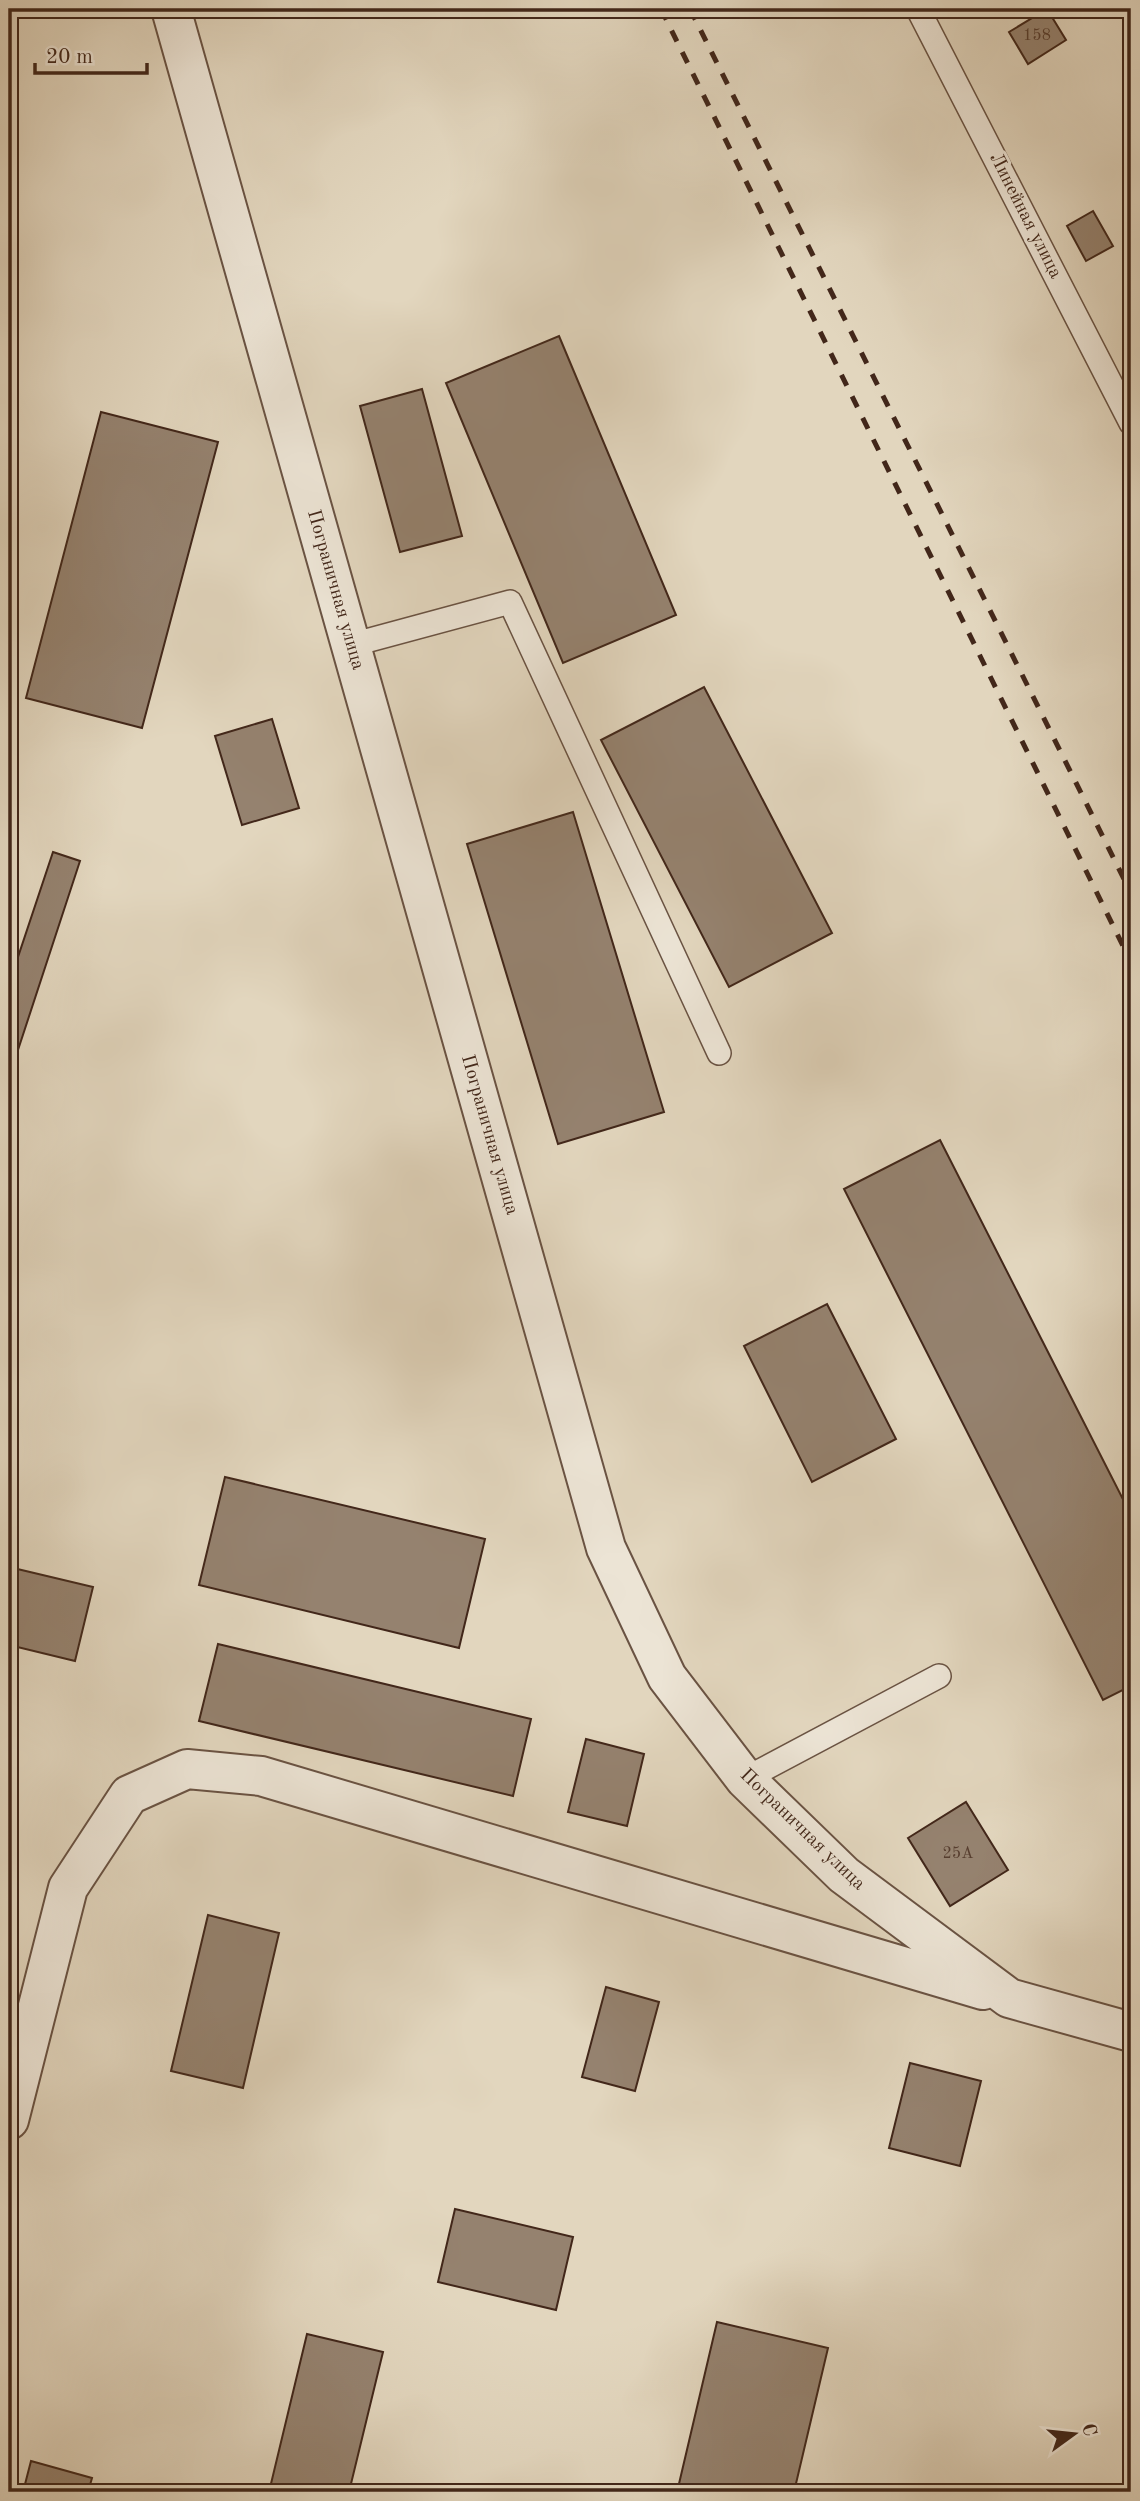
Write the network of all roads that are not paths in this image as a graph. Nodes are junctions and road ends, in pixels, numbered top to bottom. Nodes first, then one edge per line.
1 (171, 9) edge
2 (918, 9) edge
3 (1131, 423) edge
4 (351, 645) junction
5 (719, 1053) dead end
6 (939, 1676) dead end
7 (745, 1779) junction
8 (1009, 1998) junction
9 (1131, 2032) edge
10 (9, 2120) edge

1 - 4 street, Пограничная улица
2 - 3 lane, Линейная улица
4 - 5 lane
4 - 7 street, Пограничная улица
6 - 7 lane
7 - 8 street, Пограничная улица
8 - 9 street, Пограничная улица
8 - 10 street

